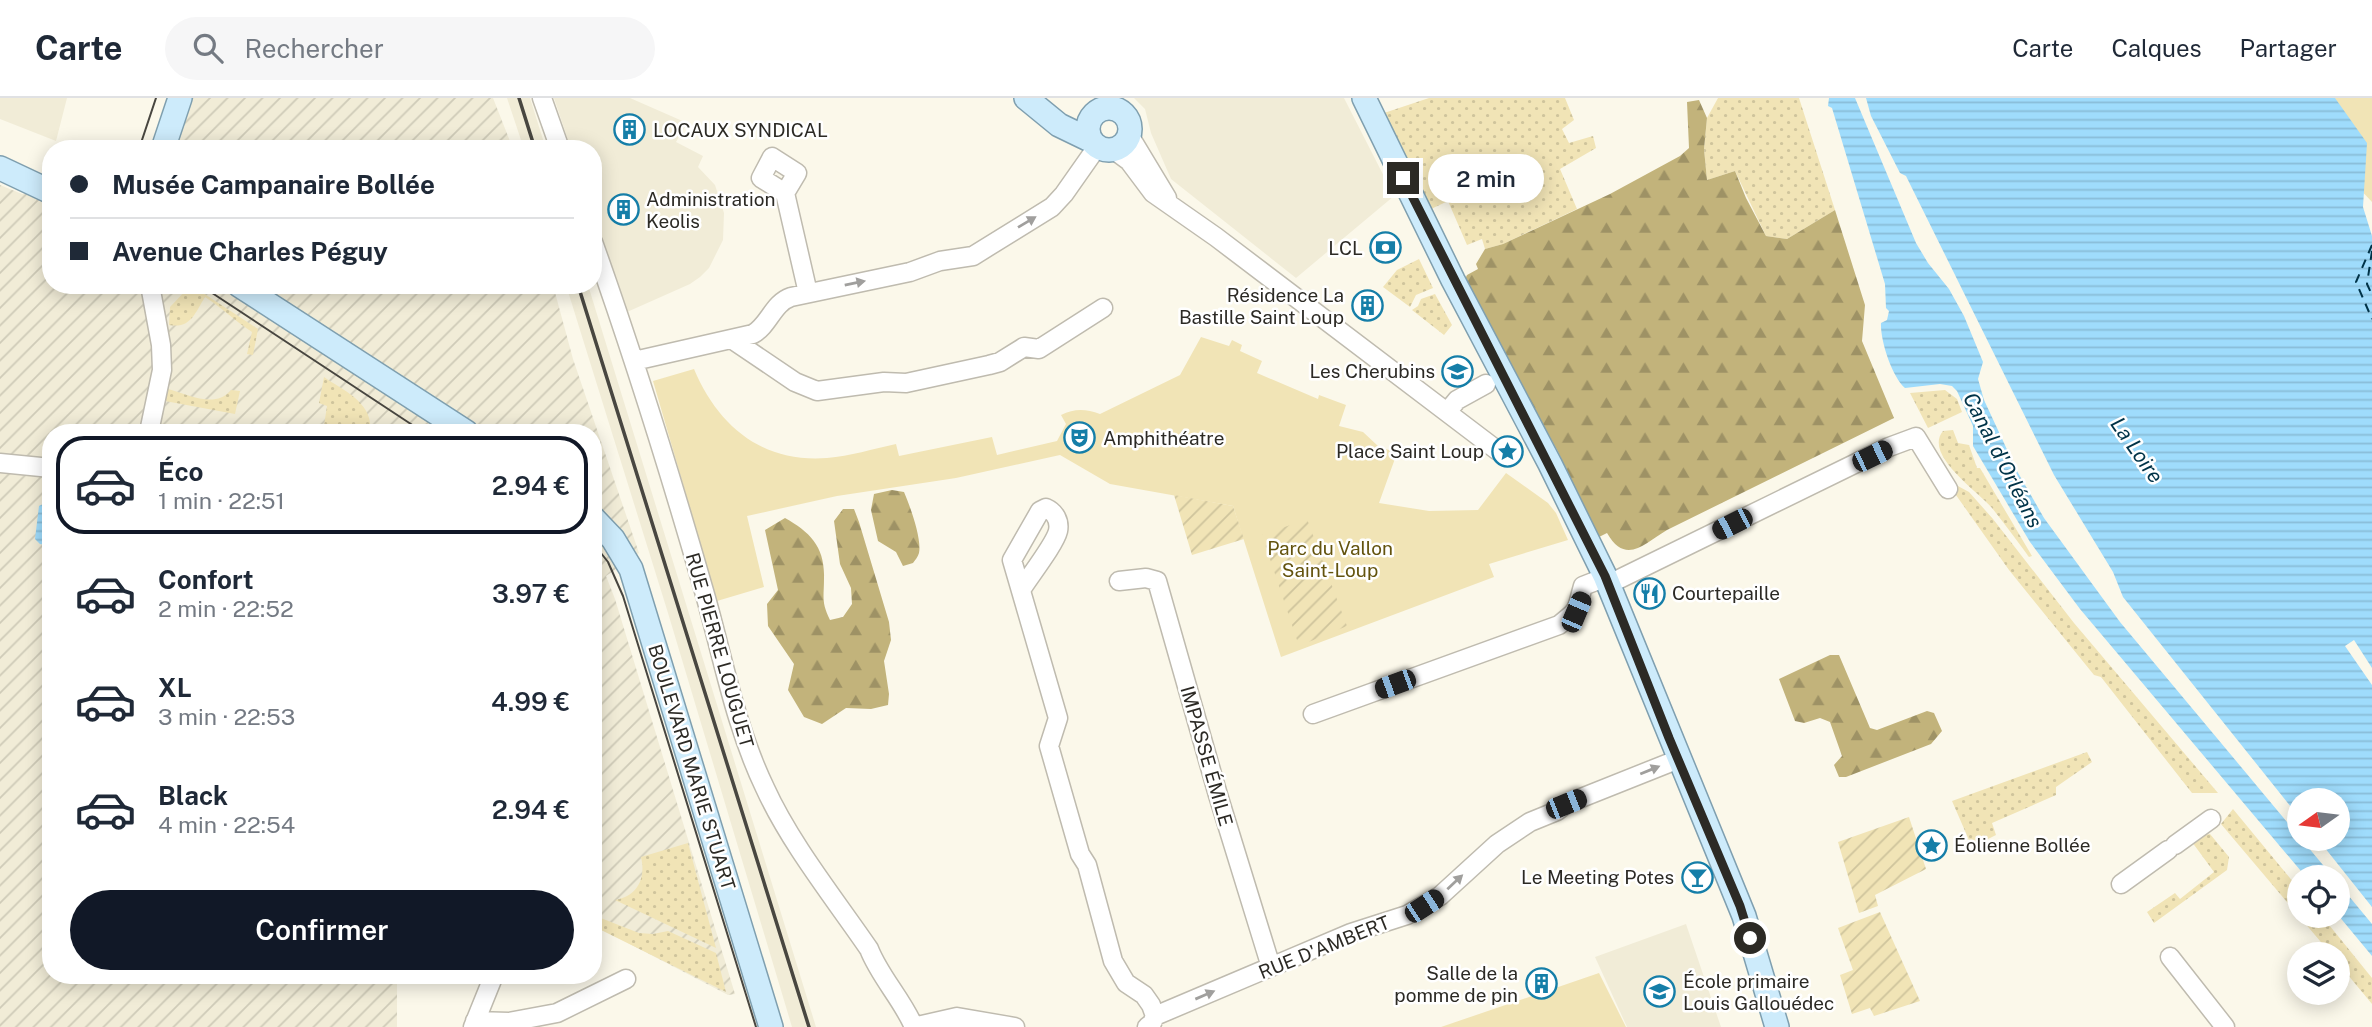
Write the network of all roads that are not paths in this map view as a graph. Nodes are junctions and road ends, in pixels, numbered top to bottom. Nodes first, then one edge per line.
1 (180, 98) edge
2 (187, 98) edge
3 (542, 98) edge
4 (1026, 98) edge
5 (1037, 98) edge
6 (1364, 98) edge
7 (1106, 123) edge
8 (166, 140) edge
9 (174, 140) edge
10 (557, 140) edge
11 (0, 167) edge
12 (42, 188) edge
13 (785, 193) dead end
14 (602, 268) edge
15 (807, 293) junction
16 (152, 294) edge
17 (252, 294) edge
18 (1103, 308) dead end
19 (733, 340) junction
20 (634, 361) junction
21 (1486, 384) dead end
22 (1448, 411) junction
23 (151, 424) edge
24 (454, 424) edge
25 (1498, 451) dead end
26 (0, 463) edge
27 (42, 467) edge
28 (1948, 489) dead end
29 (602, 527) edge
30 (1119, 581) dead end
31 (1607, 581) junction
32 (1021, 590) dead end
33 (1313, 714) dead end
34 (1679, 759) junction
35 (2211, 819) dead end
36 (2121, 884) dead end
37 (2170, 957) dead end
38 (1271, 967) junction
39 (626, 979) dead end
40 (490, 984) edge
41 (1151, 1021) edge
42 (474, 1024) edge
43 (771, 1027) edge
44 (914, 1027) edge
45 (1015, 1027) edge
46 (1777, 1027) edge
47 (2225, 1027) edge

1 - 8 main road
2 - 9 main road
3 - 10 street
4 - 7 main road
5 - 7 main road
6 - 31 main road
15 -> 7 street
7 - 22 street
11 - 12 main road
13 - 15 street
14 - 20 street, RUE PIERRE LOUGUET
15 - 19 street
16 - 23 street
17 - 24 main road
18 - 19 street
19 - 20 street
20 - 44 street, RUE PIERRE LOUGUET
21 - 22 street
22 - 25 street
26 - 27 street
28 - 31 street
29 - 43 main road, BOULEVARD MARIE STUART
30 - 38 street, IMPASSE ÉMILE
31 - 33 street
31 - 34 main road
32 - 41 street
38 -> 34 street, RUE D'AMBERT
34 - 46 main road
35 - 36 street
37 - 47 street
41 -> 38 street, RUE D'AMBERT
39 - 42 street
40 - 42 street
44 - 45 street

